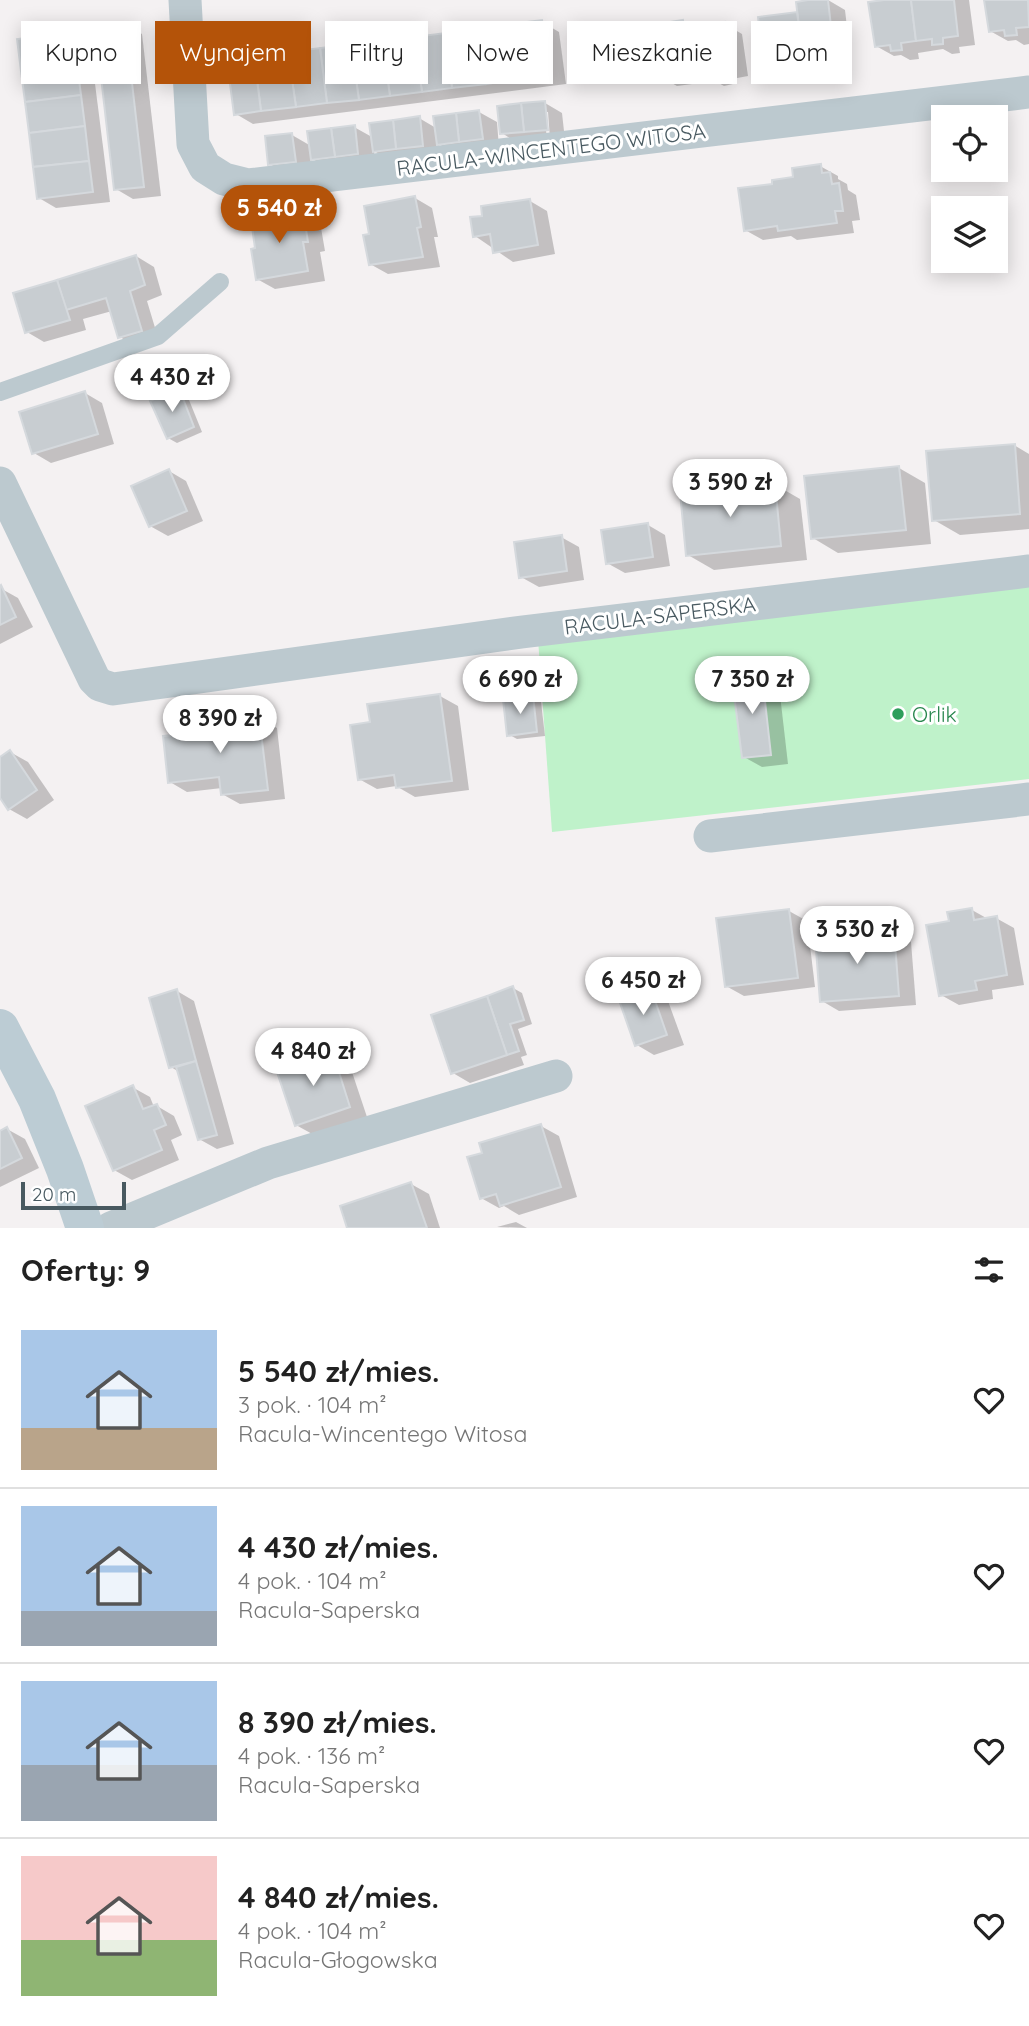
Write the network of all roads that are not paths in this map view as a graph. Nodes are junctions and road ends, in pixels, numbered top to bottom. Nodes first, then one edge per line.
1 (185, 0) edge
2 (1029, 92) edge
3 (219, 282) dead end
4 (0, 392) edge
5 (0, 483) edge
6 (1029, 571) edge
7 (1029, 799) edge
8 (710, 836) dead end
9 (0, 1028) edge
10 (556, 1076) dead end
11 (85, 1228) edge
12 (111, 1228) edge

1 - 2 street, RACULA-WINCENTEGO WITOSA
3 - 4 lane
5 - 6 street, RACULA-SAPERSKA
7 - 8 street
9 - 11 street
10 - 12 street

